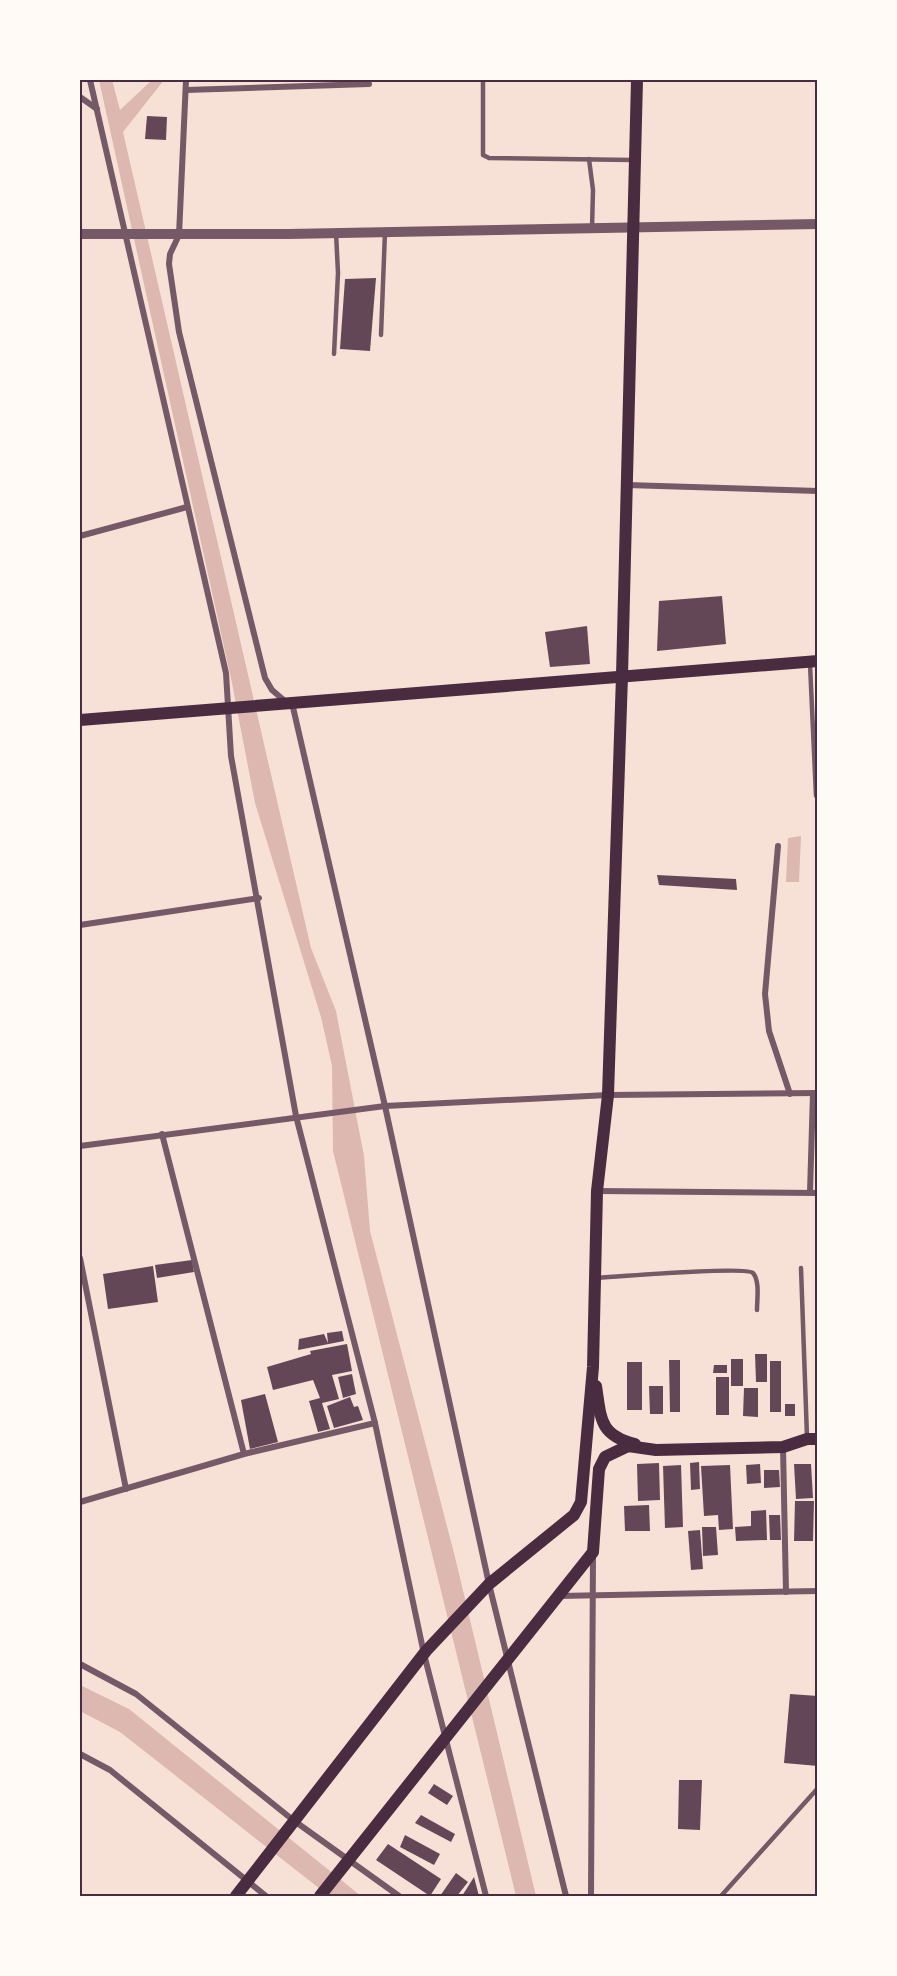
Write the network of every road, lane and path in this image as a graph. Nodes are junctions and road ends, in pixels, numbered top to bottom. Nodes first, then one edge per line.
1 (90, 80) edge
2 (186, 80) edge
3 (637, 80) edge
4 (483, 82) dead end
5 (369, 84) dead end
6 (186, 90) junction
7 (80, 97) edge
8 (97, 109) junction
9 (589, 159) junction
10 (635, 160) junction
11 (818, 224) edge
12 (633, 228) junction
13 (592, 229) junction
14 (385, 232) junction
15 (336, 233) junction
16 (80, 234) edge
17 (124, 234) junction
18 (175, 236) junction
19 (381, 335) dead end
20 (334, 354) dead end
21 (627, 485) junction
22 (818, 491) edge
23 (187, 507) junction
24 (80, 536) edge
25 (814, 661) edge
26 (622, 676) junction
27 (289, 703) junction
28 (230, 709) junction
29 (80, 720) edge
30 (816, 796) dead end
31 (778, 846) dead end
32 (259, 897) junction
33 (80, 925) edge
34 (815, 1093) edge
35 (790, 1094) junction
36 (608, 1095) junction
37 (385, 1106) junction
38 (296, 1116) junction
39 (162, 1134) junction
40 (80, 1146) edge
41 (597, 1191) junction
42 (810, 1192) junction
43 (818, 1192) edge
44 (80, 1258) edge
45 (801, 1268) dead end
46 (595, 1278) junction
47 (757, 1310) dead end
48 (593, 1367) junction
49 (375, 1423) junction
50 (812, 1438) edge
51 (783, 1447) junction
52 (656, 1450) junction
53 (244, 1454) junction
54 (126, 1489) junction
55 (80, 1502) edge
56 (593, 1552) junction
57 (488, 1585) junction
58 (818, 1591) edge
59 (786, 1592) junction
60 (558, 1596) junction
61 (592, 1596) junction
62 (425, 1653) junction
63 (507, 1661) junction
64 (80, 1664) edge
65 (447, 1734) junction
66 (80, 1754) edge
67 (818, 1788) edge
68 (293, 1820) junction
69 (346, 1864) junction
70 (250, 1878) junction
71 (236, 1896) edge
72 (266, 1896) edge
73 (320, 1896) edge
74 (399, 1896) edge
75 (486, 1896) edge
76 (566, 1896) edge
77 (591, 1896) edge
78 (721, 1896) edge

1 - 8 street
2 - 6 street
3 - 10 main road
4 - 9 lane
5 - 6 street
6 - 18 street
7 - 8 street
8 - 17 street
9 - 10 lane
9 - 13 lane
10 - 12 main road
11 - 12 street
12 - 13 street
12 - 21 main road
13 - 14 street
14 - 15 street
14 - 19 lane
15 - 18 street
15 - 20 lane
16 - 17 street
17 - 18 street
17 - 23 street
18 - 27 street
21 - 22 street
21 - 26 main road
23 - 24 street
23 - 28 street
25 - 26 main road
25 - 30 lane
26 - 27 main road
26 - 36 main road
27 - 28 main road
27 - 37 street
28 - 29 main road
28 - 32 street
31 - 35 street
32 - 33 street
32 - 38 street
34 - 35 street
34 - 42 street
35 - 36 street
36 - 37 street
36 - 41 main road
37 - 38 street
37 - 57 street
38 - 39 street
38 - 49 street
39 - 40 street
39 - 53 street
41 - 42 street
41 - 46 main road
42 - 43 street
44 - 54 street
45 - 50 lane
46 - 47 lane
46 - 48 main road
48 - 52 main road
48 - 57 main road
49 - 53 street
49 - 62 street
50 - 51 main road
51 - 52 main road
51 - 59 street
52 - 56 main road
53 - 54 street
54 - 55 street
56 - 60 main road
56 - 61 street
57 - 62 main road
57 - 63 street
58 - 59 street
59 - 61 street
60 - 61 street
60 - 63 main road
61 - 77 street
62 - 65 street
62 - 68 main road
63 - 65 main road
63 - 76 street
64 - 68 street
65 - 69 main road
65 - 75 street
66 - 70 street
67 - 78 lane
68 - 69 street
68 - 70 main road
69 - 73 main road
69 - 74 street
70 - 71 main road
70 - 72 street

